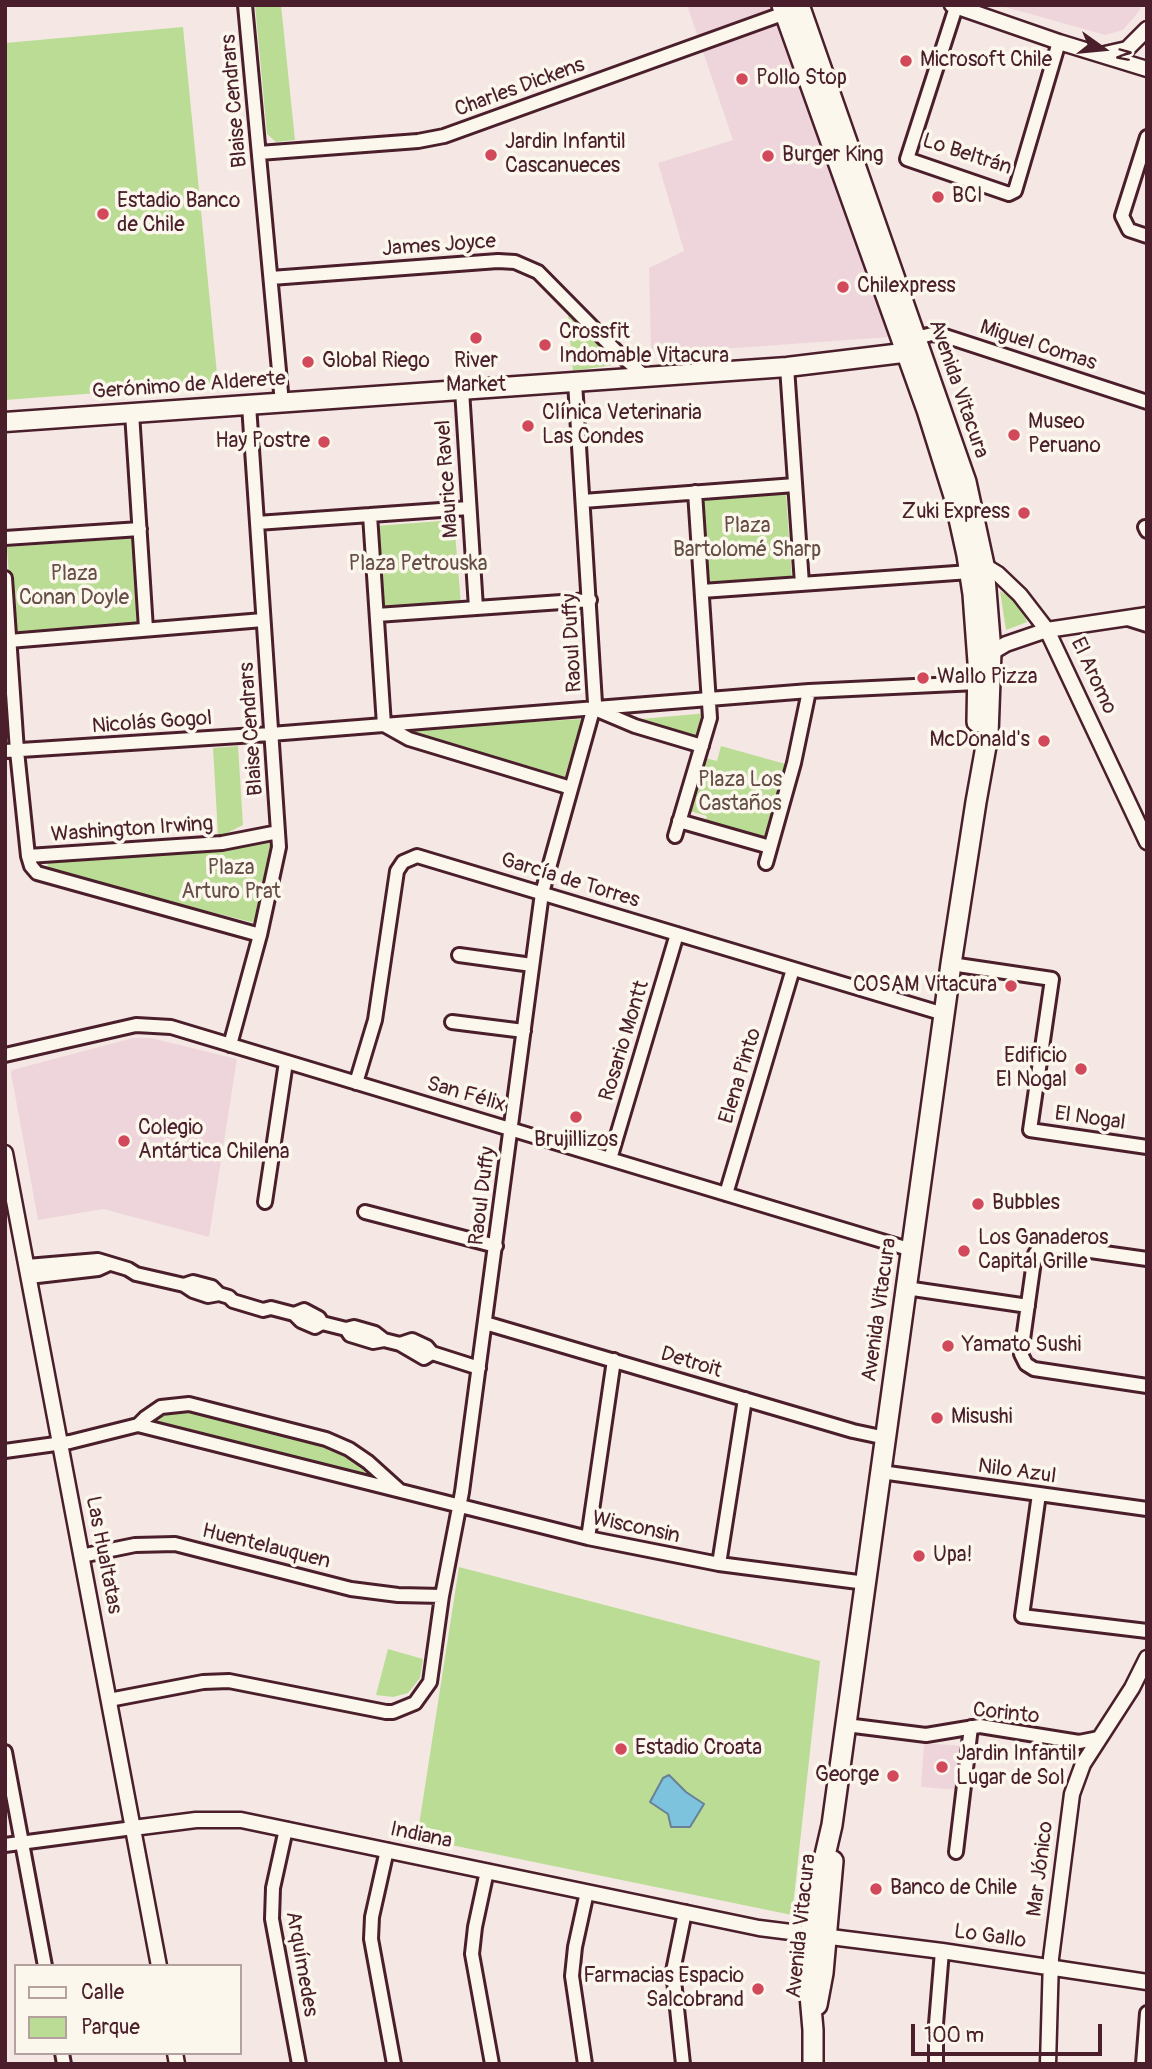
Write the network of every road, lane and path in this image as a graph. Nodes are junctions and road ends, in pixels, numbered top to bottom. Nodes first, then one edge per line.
1 (245, 5) edge
2 (954, 6) edge
3 (795, 7) edge
4 (1147, 29) edge
5 (1059, 42) junction
6 (1101, 55) junction
7 (1147, 69) edge
8 (1147, 137) edge
9 (259, 153) junction
10 (1147, 236) edge
11 (271, 278) junction
12 (914, 347) junction
13 (617, 352) junction
14 (787, 367) junction
15 (646, 377) junction
16 (621, 378) junction
17 (575, 382) junction
18 (462, 390) junction
19 (282, 402) junction
20 (1147, 402) edge
21 (248, 405) junction
22 (132, 413) junction
23 (5, 422) edge
24 (795, 485) junction
25 (695, 492) junction
26 (583, 500) junction
27 (469, 509) junction
28 (370, 515) junction
29 (257, 523) junction
30 (140, 529) junction
31 (5, 538) edge
32 (974, 564) junction
33 (5, 578) edge
34 (802, 584) junction
35 (702, 591) junction
36 (590, 600) junction
37 (476, 608) junction
38 (377, 615) junction
39 (1147, 615) edge
40 (1128, 619) junction
41 (263, 620) junction
42 (1147, 625) edge
43 (146, 629) junction
44 (1047, 630) junction
45 (9, 641) junction
46 (984, 657) junction
47 (977, 683) junction
48 (809, 691) junction
49 (709, 700) junction
50 (594, 709) junction
51 (384, 725) junction
52 (271, 734) junction
53 (702, 746) junction
54 (11, 751) edge
55 (571, 788) junction
56 (976, 802) junction
57 (679, 821) junction
58 (278, 832) junction
59 (675, 836) dead end
60 (1146, 839) edge
61 (770, 847) junction
62 (28, 856) junction
63 (766, 863) dead end
64 (542, 893) junction
65 (677, 934) junction
66 (260, 936) junction
67 (459, 956) dead end
68 (951, 964) junction
69 (532, 965) junction
70 (793, 970) junction
71 (944, 1014) junction
72 (452, 1022) dead end
73 (524, 1031) junction
74 (230, 1045) junction
75 (5, 1055) edge
76 (286, 1062) junction
77 (356, 1083) junction
78 (511, 1129) junction
79 (1147, 1147) edge
80 (6, 1156) edge
81 (610, 1159) junction
82 (726, 1194) junction
83 (265, 1202) dead end
84 (365, 1212) dead end
85 (496, 1247) junction
86 (912, 1250) junction
87 (1147, 1259) edge
88 (28, 1272) junction
89 (906, 1288) junction
90 (1028, 1306) junction
91 (485, 1323) junction
92 (614, 1360) junction
93 (479, 1368) junction
94 (1147, 1386) edge
95 (745, 1399) junction
96 (138, 1425) junction
97 (886, 1438) junction
98 (60, 1444) junction
99 (5, 1451) edge
100 (881, 1472) junction
101 (402, 1493) junction
102 (1039, 1494) junction
103 (460, 1504) junction
104 (1147, 1509) edge
105 (588, 1538) junction
106 (81, 1556) junction
107 (719, 1564) junction
108 (866, 1583) junction
109 (442, 1596) junction
110 (1147, 1631) edge
111 (1147, 1658) edge
112 (108, 1700) junction
113 (846, 1725) junction
114 (971, 1727) junction
115 (1100, 1738) junction
116 (1079, 1742) junction
117 (5, 1752) edge
118 (1088, 1756) junction
119 (133, 1828) junction
120 (286, 1829) junction
121 (22, 1842) junction
122 (5, 1845) edge
123 (387, 1850) junction
124 (956, 1852) dead end
125 (487, 1871) junction
126 (587, 1892) junction
127 (685, 1912) junction
128 (818, 1935) junction
129 (942, 1951) junction
130 (46, 1964) edge
131 (159, 1964) edge
132 (1050, 1967) junction
133 (1147, 1982) edge
134 (1147, 2013) edge
135 (299, 2064) edge
136 (394, 2064) edge
137 (492, 2064) edge
138 (585, 2064) edge
139 (683, 2064) edge
140 (813, 2064) edge
141 (936, 2064) edge
142 (1048, 2064) edge
143 (1143, 2064) edge

1 - 9 street, Blaise Cendrars
2 - 5 street, Lo Beltrán
2 - 5 street, Lo Beltrán
3 - 9 street, Charles Dickens
3 - 12 main road, Avenida Vitacura
4 - 6 street
5 - 6 street, Lo Beltrán
6 - 7 street, Lo Beltrán
8 - 10 street
9 - 11 street, Blaise Cendrars
11 - 13 street, James Joyce
11 - 19 street, Blaise Cendrars
12 - 14 main road, Gerónimo de Alderete
12 - 20 street, Miguel Comas
12 - 32 main road, Avenida Vitacura
13 - 15 street, James Joyce
13 - 16 street
14 - 15 main road, Gerónimo de Alderete
14 - 24 street
15 - 16 main road, Gerónimo de Alderete
16 - 17 main road, Gerónimo de Alderete
17 - 18 main road, Gerónimo de Alderete
17 - 26 street, Raoul Duffy
18 - 19 main road, Gerónimo de Alderete
18 - 27 street, Maurice Ravel
19 - 21 main road, Gerónimo de Alderete
21 - 22 main road, Gerónimo de Alderete
21 - 29 street, Blaise Cendrars
22 - 23 main road, Gerónimo de Alderete
22 - 30 street
24 - 25 street
24 - 34 street
25 - 26 street
25 - 35 street
26 - 36 street, Raoul Duffy
27 - 28 street
27 - 37 street, Maurice Ravel
28 - 29 street
28 - 38 street
29 - 41 street, Blaise Cendrars
30 - 31 street
30 - 43 street
32 - 34 street
32 - 44 street, El Aromo
32 - 46 main road, Avenida Vitacura
33 - 45 street
34 - 35 street
35 - 49 street
36 - 37 street
36 - 50 street, Raoul Duffy
37 - 38 street
38 - 51 street
39 - 40 street
40 - 42 street
40 - 44 street
41 - 43 street
41 - 52 street, Blaise Cendrars
43 - 45 street
44 - 46 street
44 - 60 street, El Aromo
45 - 54 street
46 - 47 main road, Avenida Vitacura
46 - 56 main road, Avenida Vitacura
47 - 48 street, Nicolás Gogol
47 - 56 main road, Avenida Vitacura
48 - 49 street, Nicolás Gogol
48 - 61 street
49 - 50 street, Nicolás Gogol
49 - 53 street
50 - 51 street, Nicolás Gogol
50 - 53 street, Nicolás Gogol
50 - 55 street, Raoul Duffy
51 - 52 street, Nicolás Gogol
51 - 55 street
52 - 54 street, Nicolás Gogol
52 - 58 street, Blaise Cendrars
53 - 57 street
54 - 62 street
55 - 64 street, Raoul Duffy
56 - 68 main road, Avenida Vitacura
57 - 59 street
57 - 61 street
58 - 62 street, Washington Irwing
58 - 66 street, Blaise Cendrars
61 - 63 street
62 - 66 street, Washington Irwing
64 - 65 street, García de Torres
64 - 69 street, Raoul Duffy
64 - 77 street, García de Torres
65 - 70 street, García de Torres
65 - 81 street, Rosario Montt
66 - 74 street, Blaise Cendrars
67 - 69 street
68 - 71 main road, Avenida Vitacura
68 - 79 street, El Nogal
69 - 73 street, Raoul Duffy
70 - 71 street, García de Torres
70 - 82 street, Elena Pinto
71 - 86 main road, Avenida Vitacura
72 - 73 street
73 - 78 street, Raoul Duffy
74 - 75 street, San Félix
74 - 76 street, San Félix
76 - 77 street, San Félix
76 - 83 street
77 - 78 street, San Félix
78 - 81 street, San Félix
78 - 85 street, Raoul Duffy
80 - 88 street, Las Hualtatas
81 - 82 street, San Félix
82 - 86 street, San Félix
84 - 85 street
85 - 91 street, Raoul Duffy
86 - 89 main road, Avenida Vitacura
87 - 90 street
88 - 93 street
88 - 98 street, Las Hualtatas
89 - 90 street
89 - 97 main road, Avenida Vitacura
90 - 94 street
91 - 92 street, Detroit
91 - 93 street, Raoul Duffy
92 - 95 street, Detroit
92 - 105 street
93 - 103 street, Raoul Duffy
95 - 97 street, Detroit
95 - 107 street
96 - 98 street, Wisconsin
96 - 101 street, Wisconsin
96 - 101 street, Wisconsin
97 - 100 main road, Avenida Vitacura
98 - 99 street, Wisconsin
98 - 106 street, Las Hualtatas
100 - 102 street, Nilo Azul
100 - 108 main road, Avenida Vitacura
101 - 103 street, Wisconsin
102 - 104 street, Nilo Azul
102 - 110 street
103 - 105 street, Wisconsin
103 - 109 street, Raoul Duffy
105 - 107 street, Wisconsin
106 - 109 street, Huentelauquen
106 - 112 street, Las Hualtatas
107 - 108 street, Wisconsin
108 - 113 main road, Avenida Vitacura
109 - 112 street, Raoul Duffy
111 - 115 street, Mar Jónico
112 - 119 street, Las Hualtatas
113 - 114 street, Corinto
113 - 128 main road, Avenida Vitacura
114 - 116 street, Corinto
114 - 124 street
115 - 116 street, Corinto
115 - 118 street, Mar Jónico
116 - 118 street
117 - 121 street
118 - 132 street, Mar Jónico
119 - 120 street, Indiana
119 - 121 street, Indiana
119 - 131 street, Las Hualtatas
120 - 123 street, Indiana
120 - 135 street, Arquímedes
121 - 122 street, Indiana
121 - 130 street
123 - 125 street, Indiana
123 - 136 street
125 - 126 street, Indiana
125 - 137 street
126 - 127 street, Indiana
126 - 138 street
127 - 128 street, Indiana
127 - 139 street
128 - 129 street, Lo Gallo
128 - 140 main road, Avenida Vitacura
129 - 132 street, Lo Gallo
129 - 141 street
132 - 133 street, Lo Gallo
132 - 142 street, Mar Jónico
134 - 143 street

